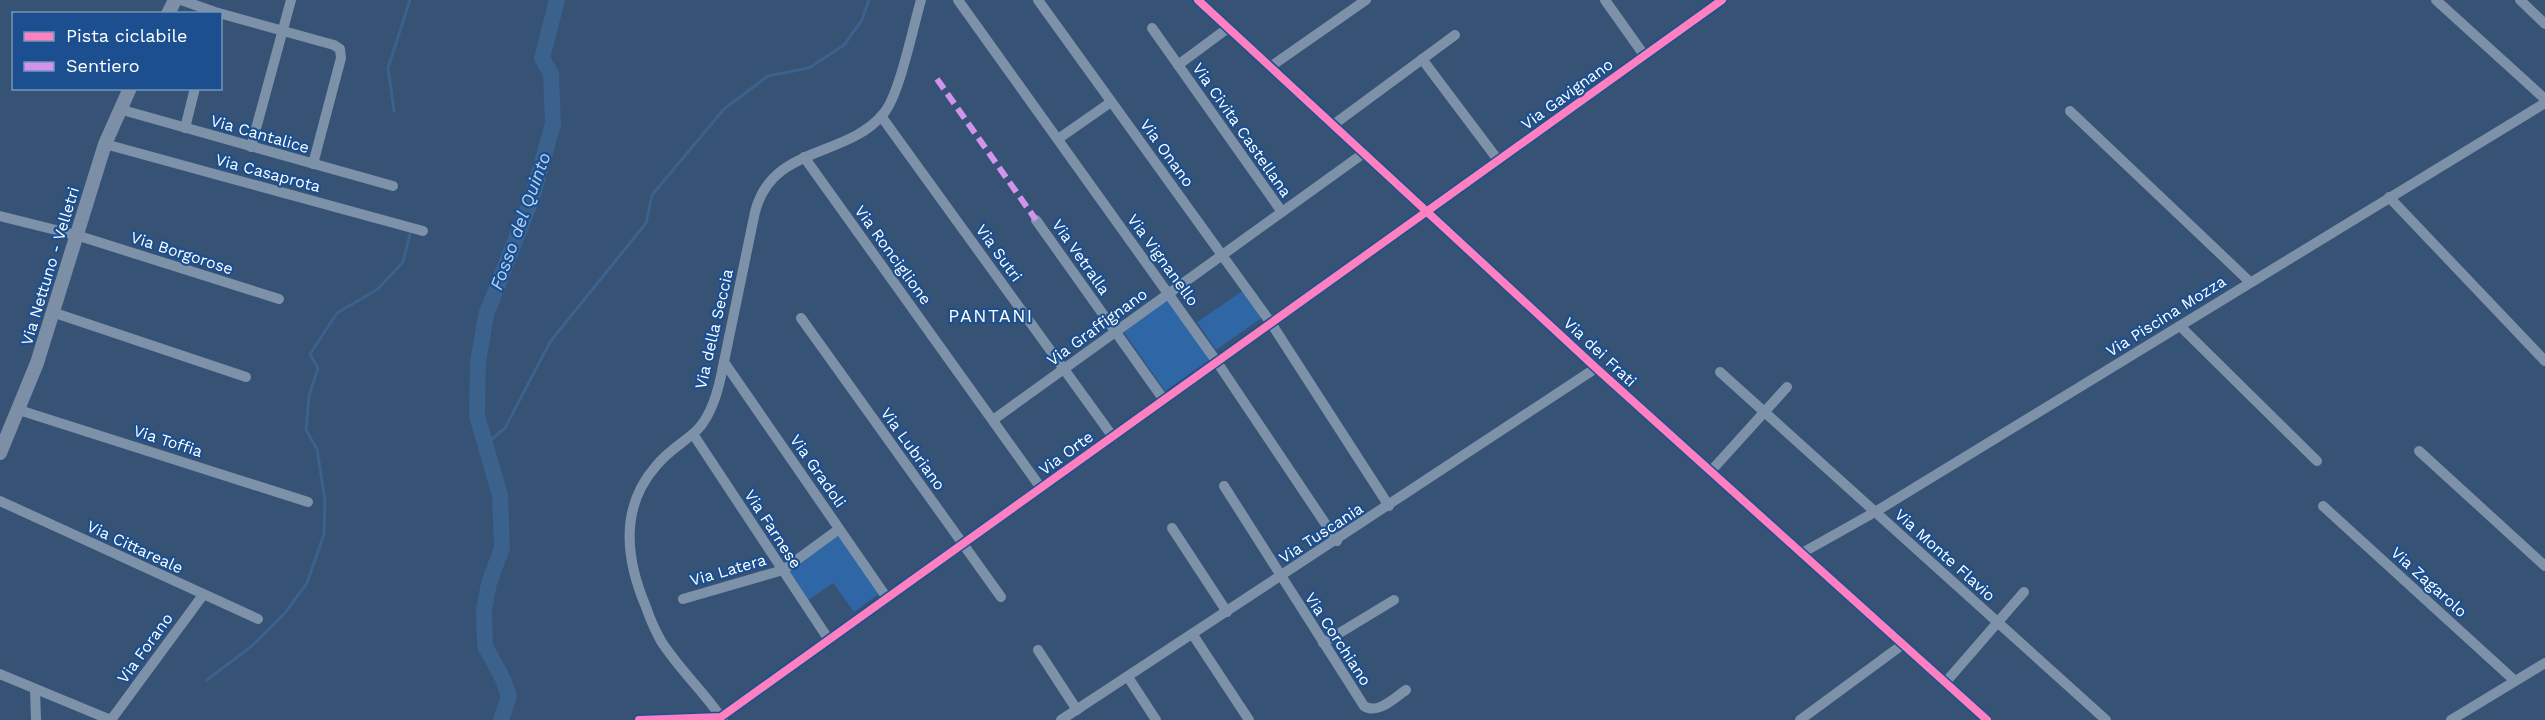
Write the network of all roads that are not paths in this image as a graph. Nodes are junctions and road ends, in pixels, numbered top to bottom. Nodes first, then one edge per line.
1 (181, 0) edge
2 (291, 0) edge
3 (921, 0) edge
4 (958, 0) edge
5 (1038, 0) edge
6 (1198, 0) edge
7 (1366, 0) edge
8 (1605, 0) edge
9 (1722, 0) edge
10 (2436, 0) edge
11 (2520, 0) edge
12 (212, 12) edge
13 (222, 15) edge
14 (2545, 24) edge
15 (1152, 28) dead end
16 (1228, 28) junction
17 (282, 31) junction
18 (1455, 35) dead end
19 (1644, 55) junction
20 (1422, 59) junction
21 (1178, 65) junction
22 (1270, 67) junction
23 (129, 90) edge
24 (194, 90) edge
25 (2545, 101) edge
26 (1111, 102) junction
27 (119, 109) junction
28 (2070, 111) dead end
29 (881, 116) junction
30 (1333, 124) junction
31 (185, 128) junction
32 (1058, 139) junction
33 (105, 144) junction
34 (251, 147) junction
35 (1364, 153) junction
36 (804, 157) junction
37 (1498, 160) junction
38 (313, 164) junction
39 (393, 186) dead end
40 (2389, 197) junction
41 (1427, 211) junction
42 (1282, 212) junction
43 (0, 216) edge
44 (1036, 220) dead end
45 (423, 231) dead end
46 (76, 235) junction
47 (1223, 255) junction
48 (2250, 282) junction
49 (1168, 294) junction
50 (279, 300) dead end
51 (52, 312) junction
52 (801, 318) dead end
53 (1271, 324) junction
54 (2180, 326) junction
55 (1116, 332) junction
56 (2545, 361) edge
57 (724, 362) junction
58 (1217, 362) junction
59 (1596, 368) junction
60 (1064, 369) junction
61 (1720, 372) dead end
62 (246, 377) dead end
63 (1787, 387) dead end
64 (1164, 400) junction
65 (19, 410) junction
66 (1764, 413) junction
67 (993, 420) junction
68 (693, 434) junction
69 (1113, 437) junction
70 (2, 444) edge
71 (2419, 451) dead end
72 (2317, 461) dead end
73 (1711, 471) junction
74 (1224, 486) dead end
75 (1041, 488) junction
76 (0, 501) edge
77 (308, 502) dead end
78 (1389, 506) junction
79 (2323, 506) dead end
80 (1875, 512) junction
81 (1172, 528) dead end
82 (839, 529) junction
83 (1337, 541) junction
84 (963, 544) junction
85 (1802, 553) junction
86 (2545, 566) edge
87 (783, 570) junction
88 (1281, 577) junction
89 (2024, 592) dead end
90 (203, 594) junction
91 (1001, 597) dead end
92 (887, 598) junction
93 (683, 599) dead end
94 (1394, 600) dead end
95 (1227, 612) junction
96 (258, 619) dead end
97 (1997, 622) junction
98 (1193, 635) junction
99 (829, 640) junction
100 (1323, 644) junction
101 (1902, 645) junction
102 (1038, 650) dead end
103 (2545, 663) edge
104 (0, 674) edge
105 (1128, 677) junction
106 (2516, 681) junction
107 (1945, 683) junction
108 (35, 689) junction
109 (1406, 690) dead end
110 (1077, 710) junction
111 (722, 718) edge
112 (36, 720) edge
113 (111, 720) edge
114 (639, 720) edge
115 (1061, 720) edge
116 (1156, 720) edge
117 (1249, 720) edge
118 (1800, 720) edge
119 (1987, 720) edge
120 (2106, 720) edge
121 (2451, 720) edge

1 - 12 street
2 - 17 street
3 - 29 street, Via della Seccia
4 - 32 street, Via Vignanello
5 - 26 street, Via Onano
6 - 16 street, Via dei Frati
7 - 22 street
8 - 19 street
9 - 19 street, Via Gavignano
10 - 25 street
11 - 14 street
13 - 17 street
15 - 21 street, Via Civita Castellana
16 - 21 street, Via Civita Castellana
16 - 22 street, Via dei Frati
17 - 34 street
17 - 38 street
18 - 20 street
19 - 37 street, Via Gavignano
20 - 30 street
20 - 37 street
21 - 42 street, Via Civita Castellana
22 - 30 street, Via dei Frati
23 - 27 main road, Via Nettuno - Velletri
24 - 31 street
25 - 40 street, Via Piscina Mozza
26 - 32 street
26 - 47 street, Via Onano
27 - 31 street, Via Cantalice
27 - 33 main road, Via Nettuno - Velletri
28 - 48 street
29 - 36 street, Via della Seccia
29 - 60 street, Via Sutri
30 - 35 street, Via dei Frati
31 - 34 street, Via Cantalice
32 - 49 street, Via Vignanello
33 - 45 street, Via Casaprota
33 - 46 main road, Via Nettuno - Velletri
34 - 38 street, Via Cantalice
35 - 41 street, Via dei Frati
35 - 42 street, Via Graffignano
36 - 57 street, Via della Seccia
36 - 67 street, Via Ronciglione
37 - 41 street, Via Gavignano
38 - 39 street, Via Cantalice
40 - 48 street, Via Piscina Mozza
40 - 56 street
41 - 53 street, Via Orte
41 - 59 street, Via dei Frati
42 - 47 street, Via Graffignano
43 - 46 street, Via Borgorose
44 - 55 street, Via Vetralla
46 - 50 street, Via Borgorose
46 - 51 main road, Via Nettuno - Velletri
47 - 49 street, Via Graffignano
47 - 53 street, Via Onano
48 - 54 street, Via Piscina Mozza
49 - 55 street, Via Graffignano
49 - 58 street, Via Vignanello
51 - 62 street
51 - 65 main road, Via Nettuno - Velletri
52 - 84 street, Via Lubriano
53 - 58 street, Via Orte
53 - 78 street, Via Onano
54 - 72 street
54 - 80 street, Via Piscina Mozza
55 - 60 street, Via Graffignano
55 - 64 street, Via Vetralla
57 - 68 street, Via della Seccia
57 - 82 street, Via Gradoli
58 - 64 street, Via Orte
58 - 83 street, Via Vignanello
59 - 73 street, Via dei Frati
59 - 78 street, Via Tuscania
60 - 67 street, Via Graffignano
60 - 69 street, Via Sutri
61 - 66 street, Via Monte Flavio
63 - 66 street
64 - 69 street, Via Orte
65 - 70 main road, Via Nettuno - Velletri
65 - 77 street, Via Toffia
66 - 73 street
66 - 80 street, Via Monte Flavio
67 - 75 street, Via Ronciglione
68 - 87 street, Via Farnese
68 - 111 street, Via della Seccia
69 - 75 street, Via Orte
71 - 86 street
73 - 85 street, Via dei Frati
74 - 88 street, Via Corchiano
75 - 84 street, Via Orte
76 - 90 street, Via Cittareale
78 - 83 street, Via Tuscania
79 - 106 street, Via Zagarolo
80 - 85 street, Via Piscina Mozza
80 - 97 street, Via Monte Flavio
81 - 95 street
82 - 87 street, Via Latera
82 - 92 street, Via Gradoli
83 - 88 street, Via Tuscania
84 - 91 street, Via Lubriano
84 - 92 street, Via Orte
85 - 101 street, Via dei Frati
87 - 93 street, Via Latera
87 - 99 street, Via Farnese
88 - 95 street, Via Tuscania
88 - 100 street, Via Corchiano
89 - 97 street
90 - 96 street, Via Cittareale
90 - 113 street, Via Forano
92 - 99 street, Via Orte
94 - 100 street
95 - 98 street, Via Tuscania
97 - 107 street
97 - 120 street, Via Monte Flavio
98 - 105 street, Via Tuscania
98 - 117 street
99 - 111 street, Via Orte
100 - 109 street, Via Corchiano
101 - 107 street, Via dei Frati
101 - 118 street
102 - 110 street
103 - 106 street
104 - 108 street
105 - 110 street, Via Tuscania
105 - 116 street
106 - 121 street
107 - 119 street, Via dei Frati
108 - 112 street
108 - 113 street
110 - 115 street, Via Tuscania
111 - 114 street

